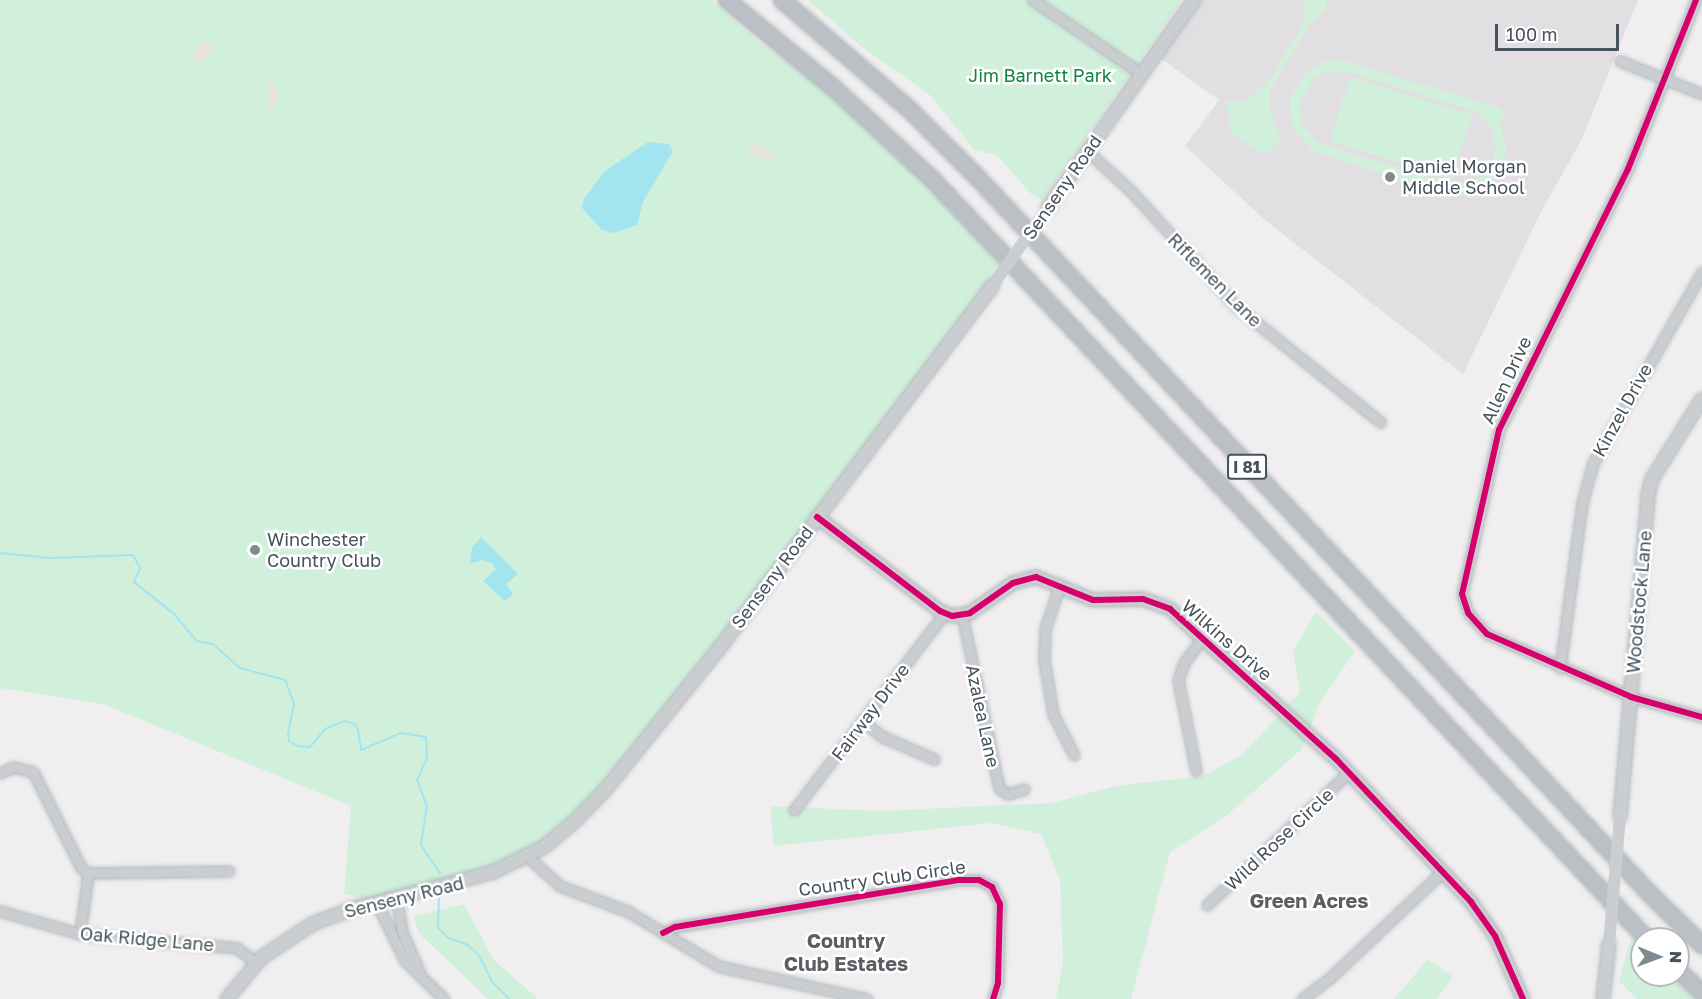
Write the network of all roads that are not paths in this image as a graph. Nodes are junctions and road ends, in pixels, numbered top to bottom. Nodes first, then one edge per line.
1 (727, 0) edge
2 (782, 0) edge
3 (1033, 0) edge
4 (1194, 0) edge
5 (1696, 0) edge
6 (1620, 61) dead end
7 (1142, 74) junction
8 (1664, 79) junction
9 (1702, 94) edge
10 (1087, 151) junction
11 (1702, 272) edge
12 (1702, 399) edge
13 (1380, 422) dead end
14 (817, 517) junction
15 (1060, 584) junction
16 (944, 614) junction
17 (962, 615) junction
18 (1203, 637) junction
19 (1560, 668) junction
20 (1631, 697) junction
21 (1702, 717) edge
22 (864, 722) junction
23 (1074, 755) dead end
24 (934, 759) dead end
25 (1196, 771) dead end
26 (1349, 772) junction
27 (0, 773) edge
28 (1024, 789) dead end
29 (794, 810) dead end
30 (527, 856) junction
31 (229, 871) dead end
32 (1443, 872) junction
33 (88, 873) junction
34 (396, 897) junction
35 (376, 902) junction
36 (1207, 905) dead end
37 (0, 910) edge
38 (1636, 927) edge
39 (663, 933) junction
40 (80, 934) junction
41 (1702, 945) edge
42 (256, 963) junction
43 (425, 981) junction
44 (1690, 982) edge
45 (1702, 993) edge
46 (227, 999) edge
47 (444, 999) edge
48 (867, 999) edge
49 (993, 999) edge
50 (1302, 999) edge
51 (1523, 999) edge
52 (1603, 999) edge

1 - 38 highway, I 81
2 - 41 highway, I 81
3 - 7 street
4 - 7 street, Senseny Road
5 - 8 street, Allen Drive
6 - 8 street
7 - 10 street, Senseny Road
8 - 9 street
8 - 19 street, Allen Drive
10 - 13 street, Riflemen Lane
10 - 14 street, Senseny Road, bridge
11 - 19 street, Kinzel Drive
12 - 20 street, Woodstock Lane
14 - 16 street
14 - 30 street, Senseny Road
15 - 17 street, Wilkins Drive
15 - 18 street, Wilkins Drive
15 - 23 street
16 - 17 street
16 - 22 street, Fairway Drive
17 - 28 street, Azalea Lane
18 - 25 street
18 - 26 street, Wilkins Drive
19 - 20 street, Allen Drive
20 - 21 street, Allen Drive
20 - 52 street, Woodstock Lane, bridge
22 - 24 street
22 - 29 street, Fairway Drive
26 - 32 street, Wilkins Drive
26 - 36 street, Wild Rose Circle
27 - 33 street
30 - 34 street, Senseny Road
30 - 39 street
31 - 33 street
32 - 50 street
32 - 51 street, Wilkins Drive
33 - 40 street
34 - 35 street, Senseny Road
34 - 43 street
35 - 42 street, Senseny Road
35 - 43 street
37 - 40 street, Oak Ridge Lane
39 - 48 street
39 - 49 street, Country Club Circle
40 - 42 street, Oak Ridge Lane
42 - 46 street, Senseny Road
43 - 47 street
44 - 45 highway

